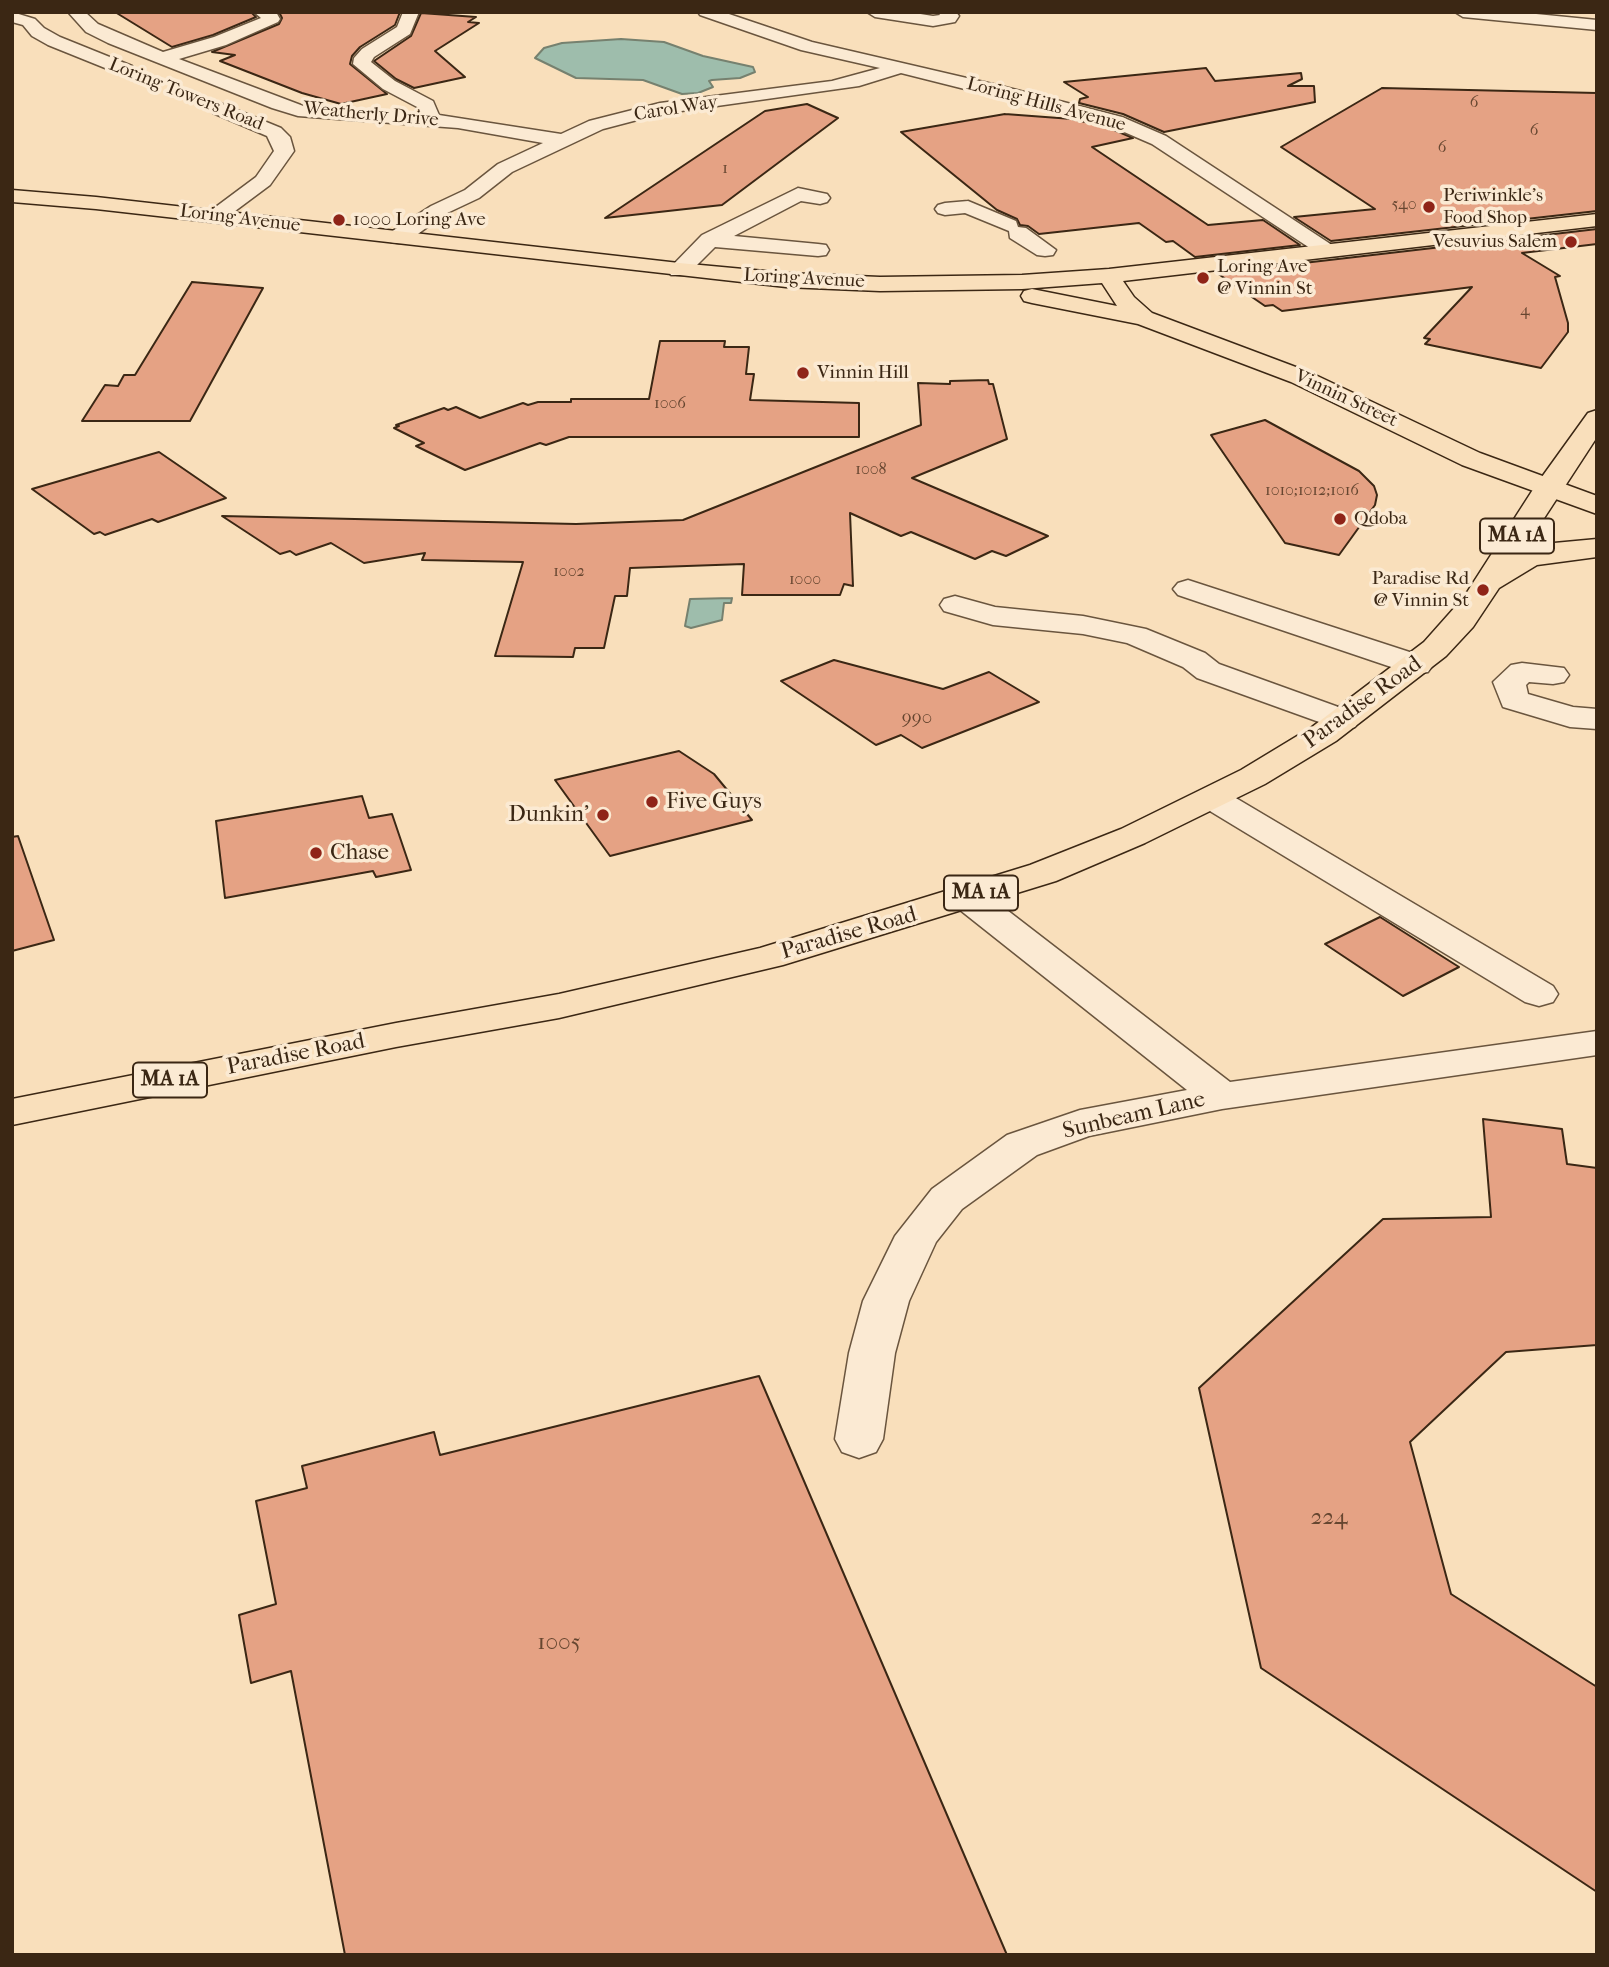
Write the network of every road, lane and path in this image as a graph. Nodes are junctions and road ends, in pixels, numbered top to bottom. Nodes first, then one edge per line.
1 (76, 12) edge
2 (262, 12) edge
3 (411, 12) edge
4 (706, 12) edge
5 (946, 12) edge
6 (1463, 12) edge
7 (878, 13) edge
8 (12, 16) edge
9 (1597, 25) edge
10 (163, 58) junction
11 (896, 68) junction
12 (140, 76) dead end
13 (209, 104) dead end
14 (430, 120) junction
15 (560, 140) junction
16 (472, 194) junction
17 (12, 196) edge
18 (820, 198) dead end
19 (945, 209) dead end
20 (216, 216) junction
21 (1597, 220) edge
22 (732, 228) junction
23 (769, 228) dead end
24 (399, 237) junction
25 (710, 240) junction
26 (431, 241) junction
27 (818, 250) dead end
28 (1045, 250) dead end
29 (1329, 251) junction
30 (679, 270) junction
31 (1109, 276) junction
32 (880, 284) junction
33 (1144, 318) junction
34 (1597, 418) edge
35 (1548, 488) junction
36 (1597, 506) edge
37 (1597, 548) edge
38 (1487, 584) junction
39 (1188, 589) dead end
40 (955, 605) dead end
41 (1416, 665) junction
42 (1553, 675) dead end
43 (1597, 719) edge
44 (1344, 720) junction
45 (1212, 798) junction
46 (968, 898) junction
47 (1539, 994) dead end
48 (1597, 1043) edge
49 (1222, 1096) junction
50 (12, 1112) edge
51 (859, 1439) dead end

1 - 10 street, Weatherly Drive
2 - 10 street
3 - 14 street
4 - 11 street, Loring Hills Avenue
5 - 7 street
6 - 9 street
8 - 12 street, Loring Towers Road
10 - 14 street, Weatherly Drive
11 - 15 street, Carol Way
11 - 29 street, Loring Hills Avenue
13 - 20 street, Loring Towers Road
14 - 15 street, Weatherly Drive
15 - 16 street, Carol Way
16 - 24 street, Carol Way
16 - 26 street, Carol Way
17 - 20 main road, Loring Avenue
18 - 22 street
19 - 28 street
20 - 24 main road, Loring Avenue
21 - 29 main road, Loring Avenue
22 - 23 street
22 - 25 street
24 - 26 main road, Loring Avenue
25 - 27 street
25 - 30 street
26 - 30 main road, Loring Avenue
29 - 31 main road, Loring Avenue
30 - 32 main road, Loring Avenue
31 - 32 main road, Loring Avenue
31 - 33 main road, Vinnin Street
32 - 33 main road
33 - 35 main road, Vinnin Street
34 - 35 main road, Paradise Road / MA 1A
35 - 36 main road, Vinnin Street
35 - 38 main road, Paradise Road / MA 1A
37 - 38 main road
38 - 41 main road, Paradise Road / MA 1A
39 - 41 street
40 - 44 street
41 - 44 main road, Paradise Road / MA 1A
42 - 43 street
44 - 45 main road, Paradise Road / MA 1A
45 - 46 main road, Paradise Road / MA 1A
45 - 47 street
46 - 49 street
46 - 50 main road, Paradise Road / MA 1A
48 - 49 street, Sunbeam Lane
49 - 51 street, Sunbeam Lane

